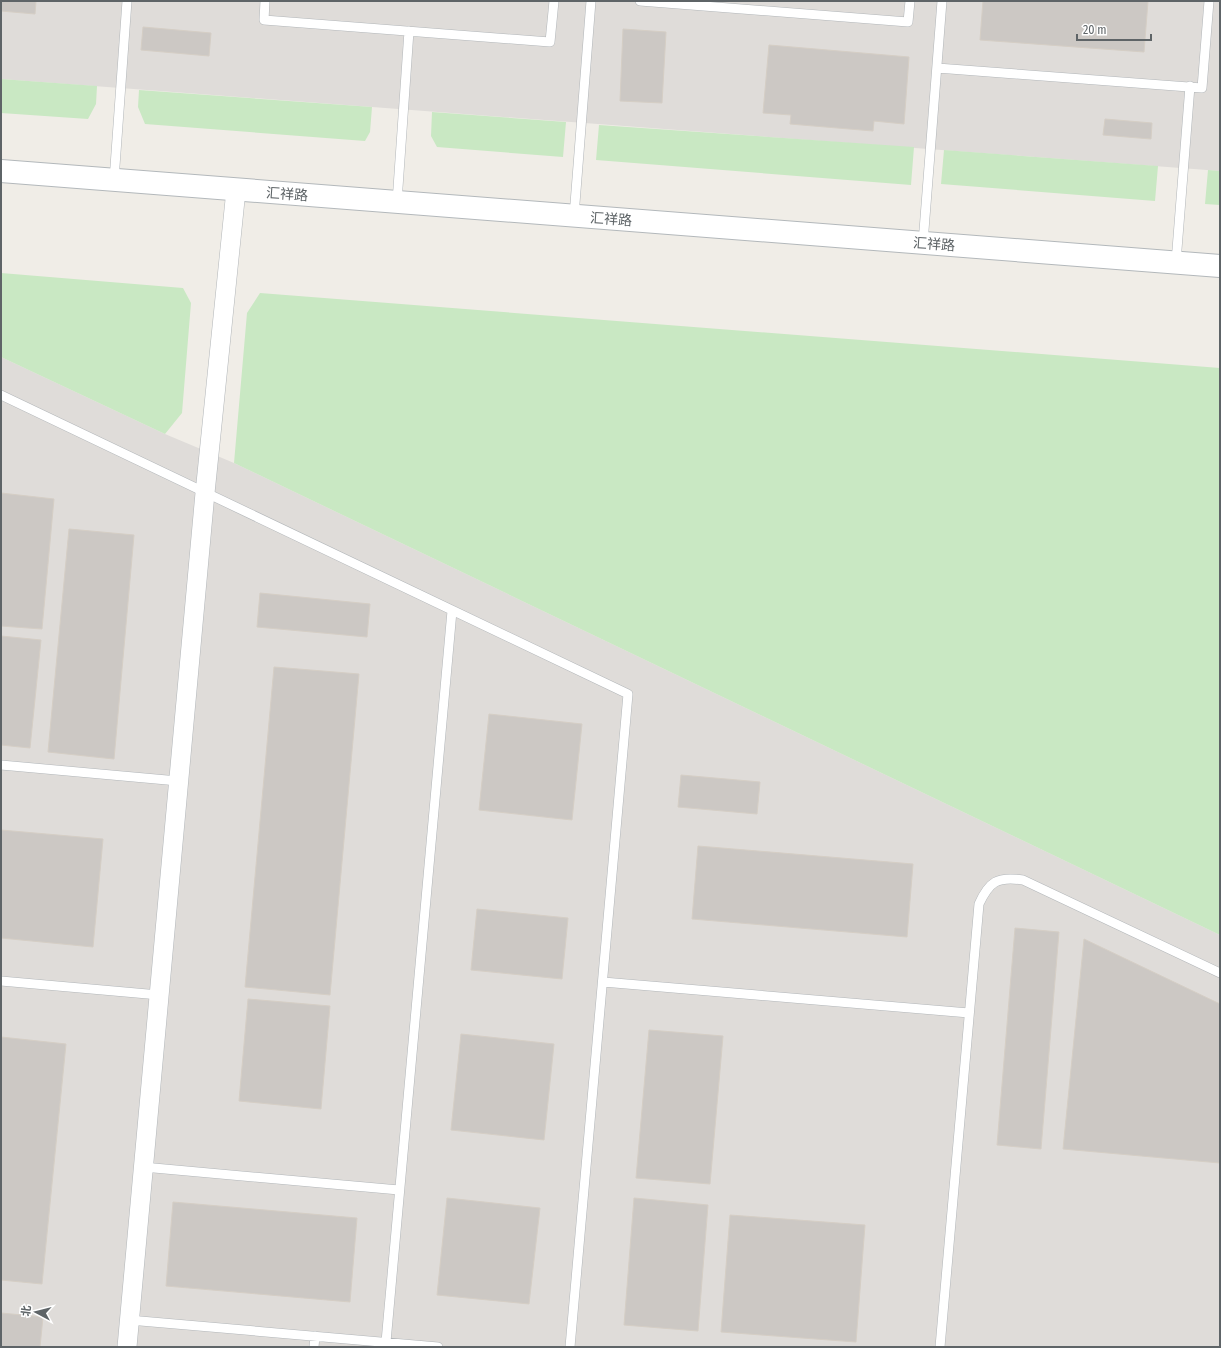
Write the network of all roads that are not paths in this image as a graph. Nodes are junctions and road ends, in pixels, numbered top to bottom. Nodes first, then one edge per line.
1 (127, 1) edge
2 (266, 1) edge
3 (554, 1) edge
4 (591, 1) edge
5 (640, 1) edge
6 (910, 1) edge
7 (942, 1) edge
8 (1209, 1) edge
9 (409, 31) junction
10 (937, 68) junction
11 (1190, 86) junction
12 (1, 171) edge
13 (114, 180) junction
14 (236, 190) junction
15 (397, 202) junction
16 (574, 216) junction
17 (923, 243) junction
18 (1176, 263) junction
19 (1220, 266) edge
20 (1, 395) edge
21 (205, 493) junction
22 (452, 611) junction
23 (1, 765) edge
24 (178, 781) junction
25 (1220, 973) edge
26 (1, 981) edge
27 (603, 982) junction
28 (159, 995) junction
29 (969, 1013) junction
30 (143, 1167) junction
31 (399, 1190) junction
32 (129, 1320) junction
33 (315, 1336) junction
34 (386, 1342) junction
35 (127, 1347) edge
36 (314, 1347) edge
37 (438, 1347) edge
38 (570, 1347) edge
39 (940, 1347) edge

1 - 13 lane
2 - 9 lane
3 - 9 lane
4 - 16 lane
5 - 6 lane
7 - 10 lane
8 - 11 lane
9 - 15 lane
10 - 11 lane
10 - 17 lane
11 - 18 lane
12 - 13 main road, 汇祥路
13 - 14 main road, 汇祥路
14 - 15 main road, 汇祥路
14 - 21 street
15 - 16 main road, 汇祥路
16 - 17 main road, 汇祥路
17 - 18 main road, 汇祥路
18 - 19 main road, 汇祥路
20 - 21 lane
21 - 22 lane
21 - 24 street
22 - 27 lane
22 - 31 lane
23 - 24 lane
24 - 28 street
25 - 29 lane
26 - 28 lane
27 - 29 lane
27 - 38 lane
28 - 30 street
29 - 39 lane
30 - 31 lane
30 - 32 street
31 - 34 lane
32 - 33 lane
32 - 35 street
33 - 34 lane
33 - 36 lane
34 - 37 lane

